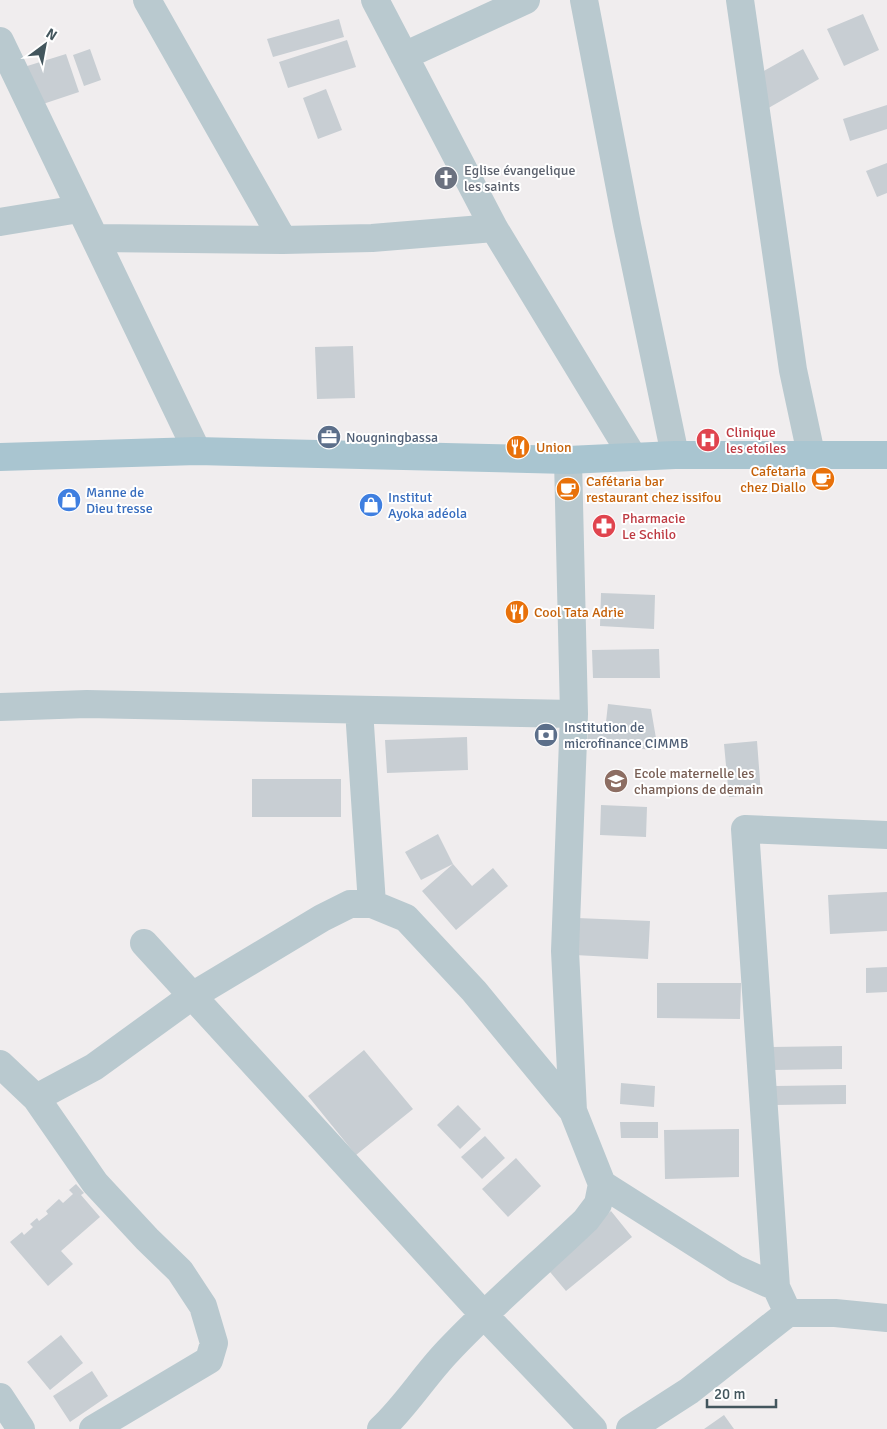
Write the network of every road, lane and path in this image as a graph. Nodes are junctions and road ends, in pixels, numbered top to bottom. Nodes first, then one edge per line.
1 (147, 0) edge
2 (375, 0) edge
3 (526, 0) edge
4 (584, 0) edge
5 (740, 0) edge
6 (0, 41) edge
7 (404, 56) junction
8 (80, 209) junction
9 (0, 222) edge
10 (494, 228) junction
11 (96, 238) junction
12 (283, 240) junction
13 (196, 451) junction
14 (811, 454) junction
15 (676, 455) junction
16 (887, 455) edge
17 (0, 457) edge
18 (633, 457) junction
19 (568, 460) junction
20 (0, 707) edge
21 (359, 710) junction
22 (574, 714) junction
23 (887, 835) edge
24 (372, 904) junction
25 (144, 944) dead end
26 (192, 996) junction
27 (0, 1064) edge
28 (36, 1098) junction
29 (573, 1111) junction
30 (602, 1184) junction
31 (776, 1286) junction
32 (788, 1313) junction
33 (484, 1315) junction
34 (887, 1318) edge
35 (0, 1397) edge
36 (21, 1429) edge
37 (94, 1429) edge
38 (380, 1429) edge
39 (593, 1429) edge
40 (630, 1429) edge

1 - 12 street
2 - 7 street
3 - 7 street
4 - 15 street
5 - 14 street
6 - 8 street
7 - 10 street
8 - 9 street
8 - 11 street
10 - 12 street
10 - 18 street
11 - 12 street
11 - 13 street
13 - 17 main road
13 - 19 main road
14 - 15 main road
14 - 16 main road
15 - 18 main road
18 - 19 main road
19 - 22 street
20 - 21 street
21 - 22 street
21 - 24 street
22 - 29 street
23 - 31 street
24 - 26 street
24 - 29 street
25 - 26 street
26 - 28 street
26 - 33 street
27 - 28 street
28 - 37 street
29 - 30 street
30 - 31 street
30 - 33 street
31 - 32 street
32 - 34 street
32 - 40 street
33 - 38 street
33 - 39 street
35 - 36 street

